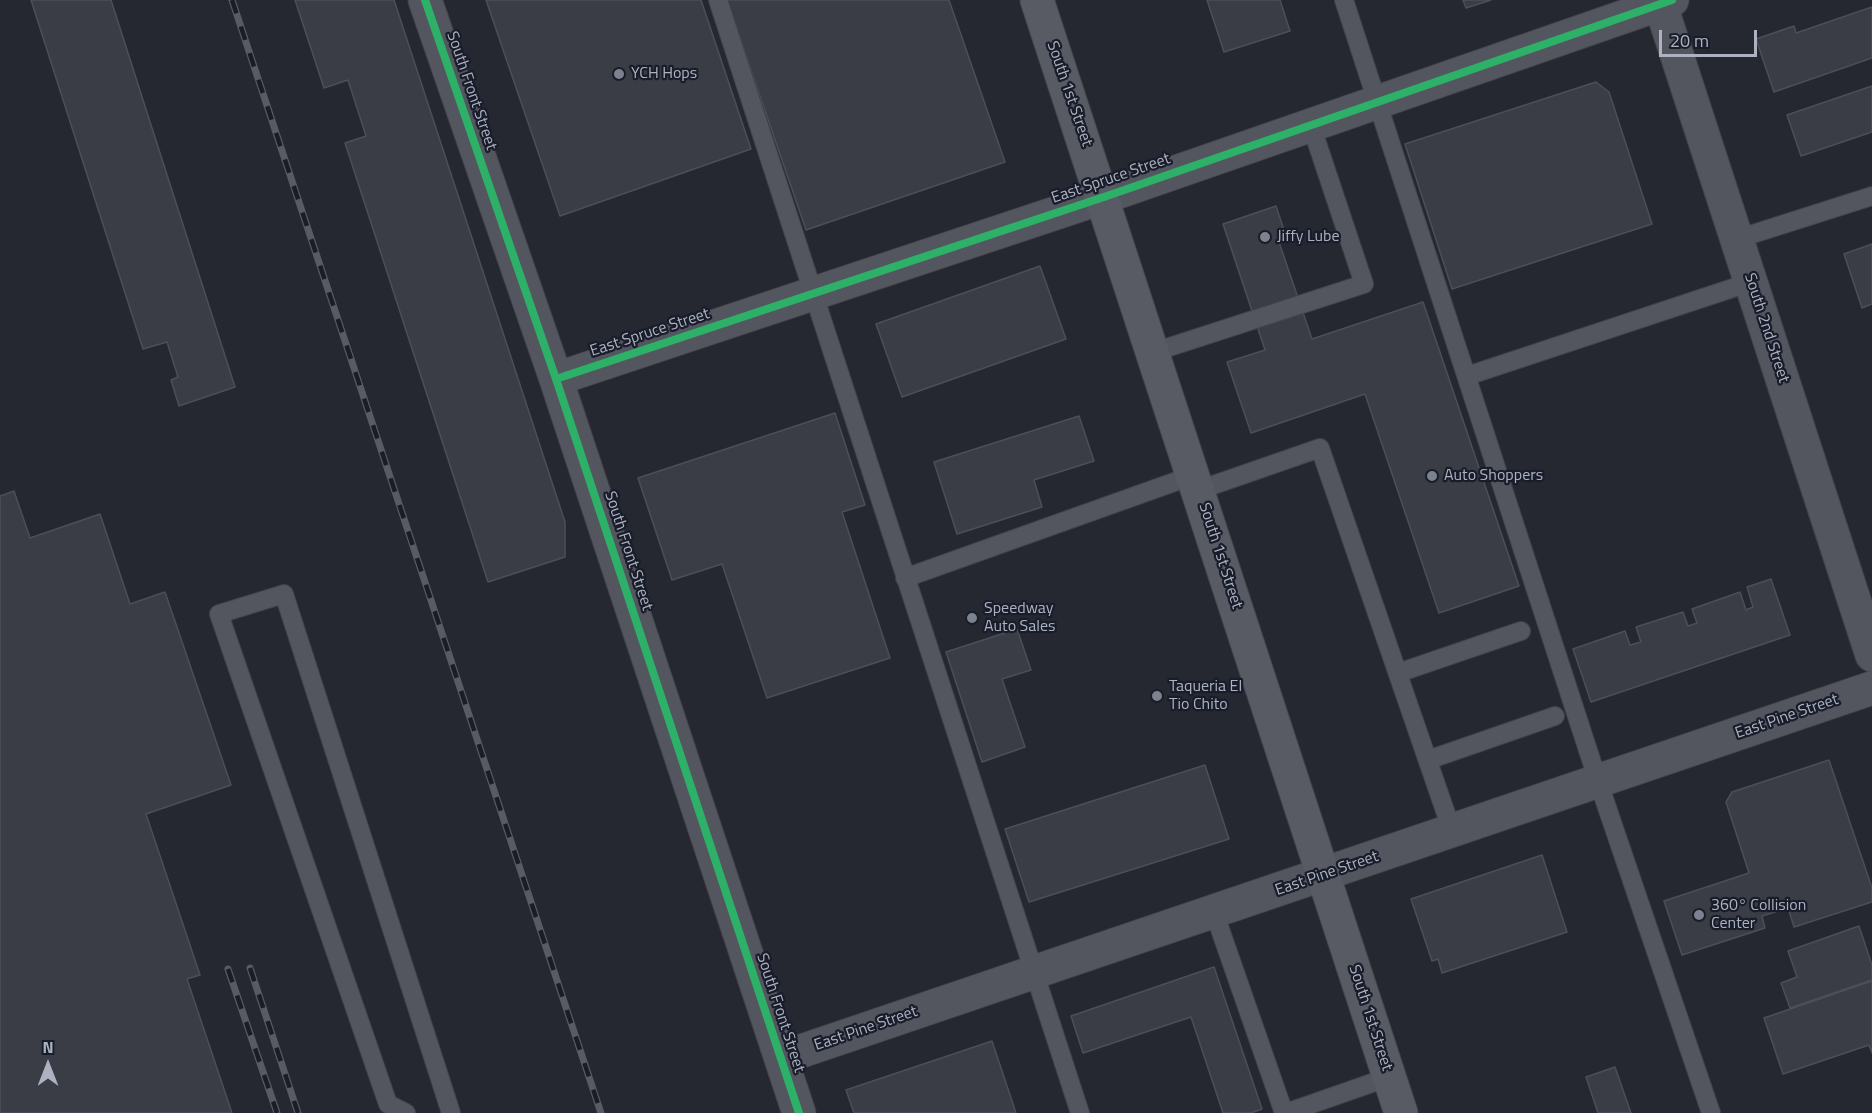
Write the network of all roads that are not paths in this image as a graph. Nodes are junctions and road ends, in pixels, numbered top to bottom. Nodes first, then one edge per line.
1 (425, 0) edge
2 (718, 0) edge
3 (1037, 0) edge
4 (1344, 0) edge
5 (1664, 1) edge
6 (1378, 101) junction
7 (1311, 125) junction
8 (1872, 196) edge
9 (1104, 197) junction
10 (1737, 239) junction
11 (1751, 282) junction
12 (812, 294) junction
13 (1154, 352) junction
14 (1467, 376) junction
15 (556, 378) junction
16 (1196, 482) junction
17 (906, 578) junction
18 (1521, 631) dead end
19 (1872, 655) edge
20 (1398, 673) junction
21 (1872, 687) edge
22 (1555, 716) dead end
23 (1428, 760) junction
24 (1598, 781) junction
25 (1452, 831) junction
26 (1323, 875) junction
27 (1214, 912) junction
28 (1033, 972) junction
29 (781, 1058) junction
30 (1389, 1077) junction
31 (406, 1113) edge
32 (451, 1113) edge
33 (799, 1113) edge
34 (1080, 1113) edge
35 (1285, 1113) edge
36 (1401, 1113) edge
37 (1711, 1113) edge

1 - 15 street, South Front Street
2 - 12 lane
3 - 9 main road, South 1st Street
4 - 6 lane
5 - 6 street, East Spruce Street
5 - 10 street, South 2nd Street
6 - 7 street, East Spruce Street
6 - 14 lane
7 - 9 street, East Spruce Street
7 - 13 lane
8 - 10 lane
9 - 12 street, East Spruce Street
9 - 13 main road, South 1st Street
10 - 11 street, South 2nd Street
11 - 14 lane
11 - 19 street, South 2nd Street
12 - 15 street, East Spruce Street
12 - 17 lane
13 - 16 main road, South 1st Street
14 - 24 lane
15 - 29 street, South Front Street
16 - 17 lane
16 - 20 lane
16 - 26 main road, South 1st Street
17 - 28 lane
18 - 20 lane
20 - 23 lane
21 - 24 street, East Pine Street
22 - 23 lane
23 - 25 lane
24 - 25 street, East Pine Street
24 - 37 lane
25 - 26 street, East Pine Street
26 - 27 street, East Pine Street
26 - 30 main road, South 1st Street
27 - 28 street, East Pine Street
27 - 35 lane
28 - 29 street, East Pine Street
28 - 34 lane
29 - 33 street, South Front Street
30 - 35 lane
30 - 36 main road, South 1st Street
31 - 32 lane

